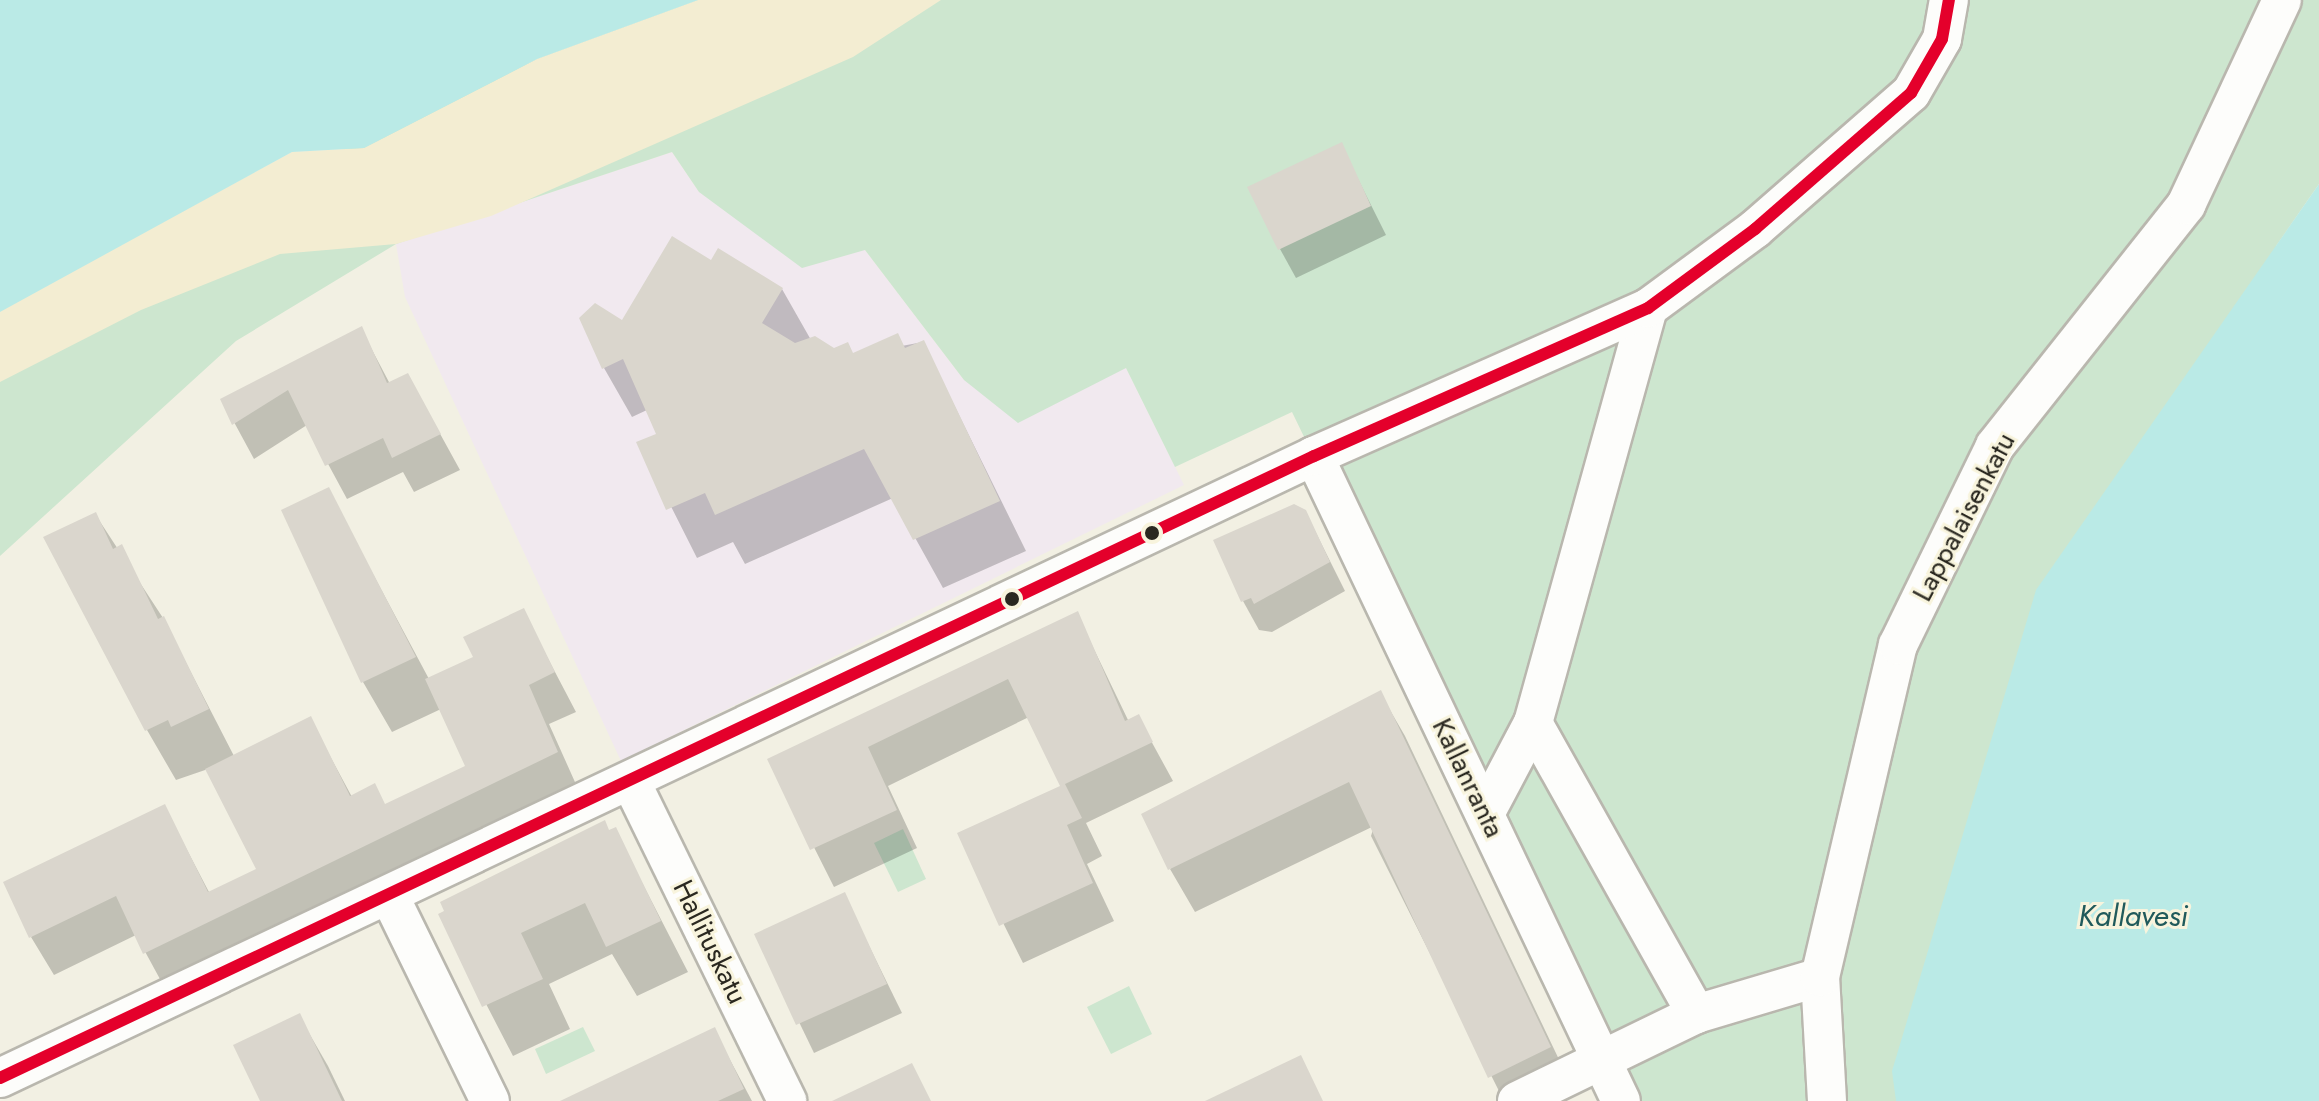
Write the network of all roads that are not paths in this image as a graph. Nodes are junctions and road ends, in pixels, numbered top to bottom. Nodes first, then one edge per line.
1 (1949, 0) edge
2 (2282, 0) edge
3 (1648, 308) junction
4 (1314, 456) junction
5 (1533, 723) junction
6 (632, 784) junction
7 (1486, 812) junction
8 (390, 897) junction
9 (1820, 977) junction
10 (1696, 1014) junction
11 (1601, 1060) junction
12 (0, 1078) edge
13 (490, 1101) edge
14 (787, 1101) edge
15 (1517, 1101) edge
16 (1621, 1101) edge
17 (1827, 1101) edge

1 - 3 street
2 - 9 street, Lappalaisenkatu
3 - 4 street
3 - 5 street
4 - 6 street
4 - 7 street, Kallanranta
5 - 7 street
5 - 10 street
6 - 8 street
6 - 14 street, Hallituskatu
7 - 11 street, Kallanranta
8 - 12 street
8 - 13 street
9 - 10 street
9 - 17 street, Lappalaisenkatu
10 - 11 street
11 - 15 street
11 - 16 street, Kallanranta

